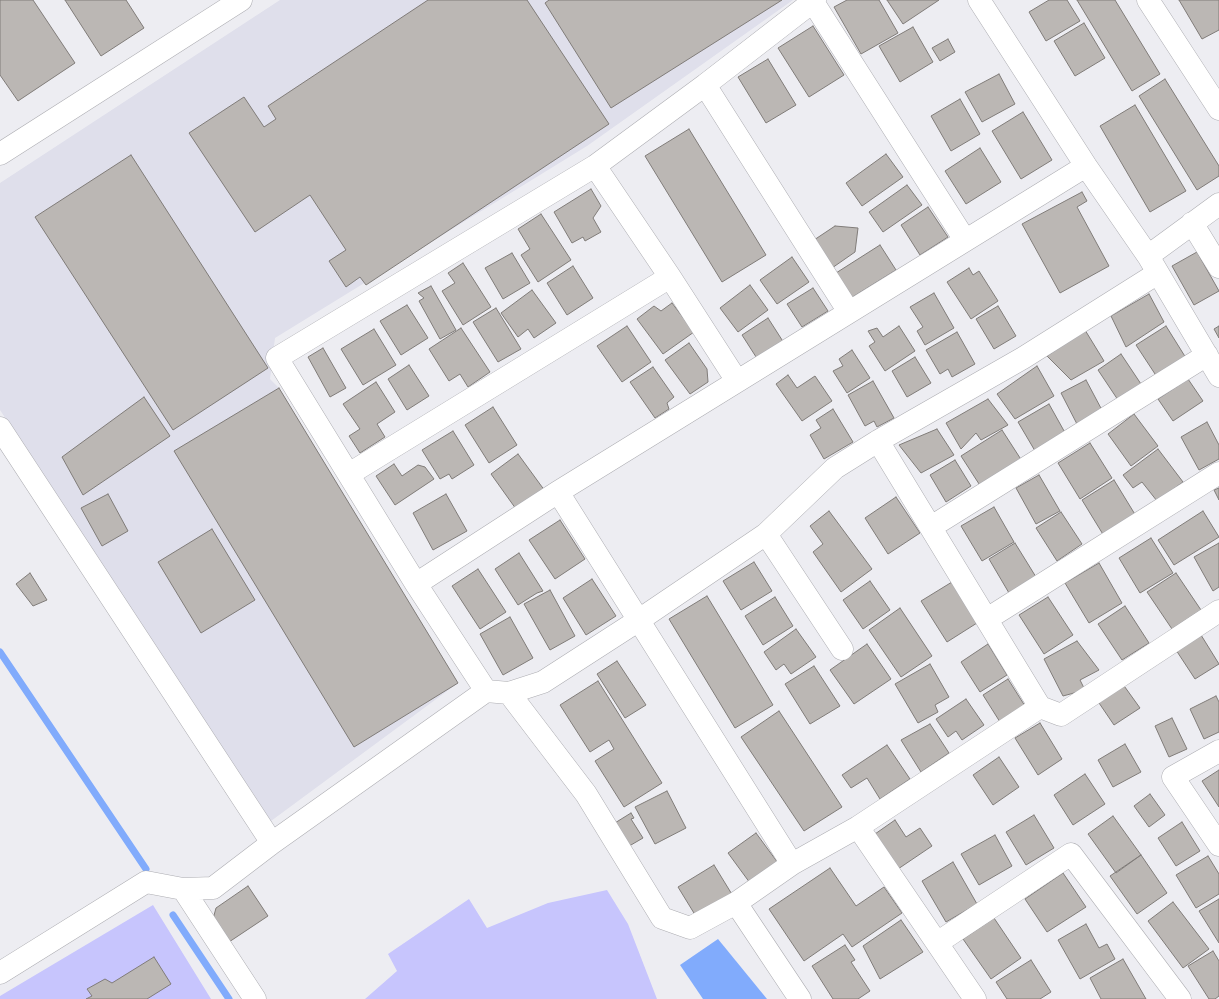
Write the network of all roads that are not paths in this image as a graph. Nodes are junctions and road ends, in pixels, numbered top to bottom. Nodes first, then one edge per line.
1 (241, 0) edge
2 (979, 0) edge
3 (1148, 0) edge
4 (814, 1) edge
5 (705, 85) junction
6 (1219, 109) edge
7 (0, 154) edge
8 (595, 166) junction
9 (1086, 166) junction
10 (1219, 204) edge
11 (1192, 222) junction
12 (965, 240) junction
13 (1153, 264) junction
14 (1219, 267) edge
15 (670, 277) junction
16 (849, 312) junction
17 (1207, 355) junction
18 (1219, 376) edge
19 (737, 381) junction
20 (0, 428) edge
21 (878, 440) junction
22 (1219, 473) edge
23 (350, 474) junction
24 (558, 492) junction
25 (931, 527) junction
26 (766, 534) junction
27 (416, 584) junction
28 (1219, 612) edge
29 (987, 619) junction
30 (639, 620) junction
31 (842, 649) dead end
32 (486, 691) junction
33 (509, 693) junction
34 (1040, 707) junction
35 (1219, 751) edge
36 (858, 827) junction
37 (272, 843) junction
38 (1219, 845) edge
39 (792, 864) junction
40 (184, 889) junction
41 (736, 903) junction
42 (937, 943) junction
43 (0, 973) edge
44 (255, 999) edge
45 (800, 999) edge
46 (975, 999) edge
47 (1180, 999) edge

1 - 7 street
2 - 9 street
3 - 6 street
4 - 5 street
4 - 12 street
5 - 8 street
5 - 16 street
8 - 15 street
8 - 23 street
9 - 12 street
9 - 13 street
10 - 11 street
11 - 13 street
11 - 14 street
12 - 16 street
13 - 17 street
13 - 21 street
15 - 19 street
15 - 23 street
16 - 19 street
17 - 18 street
17 - 25 street
19 - 24 street
20 - 37 street
21 - 25 street
21 - 26 street
22 - 29 street
23 - 27 street
24 - 27 street
24 - 30 street
25 - 29 street
26 - 30 street
26 - 31 street
27 - 32 street
28 - 34 street
29 - 34 street
30 - 33 street
30 - 39 street
32 - 33 street
32 - 37 street
33 - 41 street
34 - 36 street
35 - 38 street
36 - 39 street
36 - 42 street
37 - 40 street
39 - 41 street
40 - 43 street
40 - 44 street
41 - 45 street
42 - 46 street
42 - 47 street

